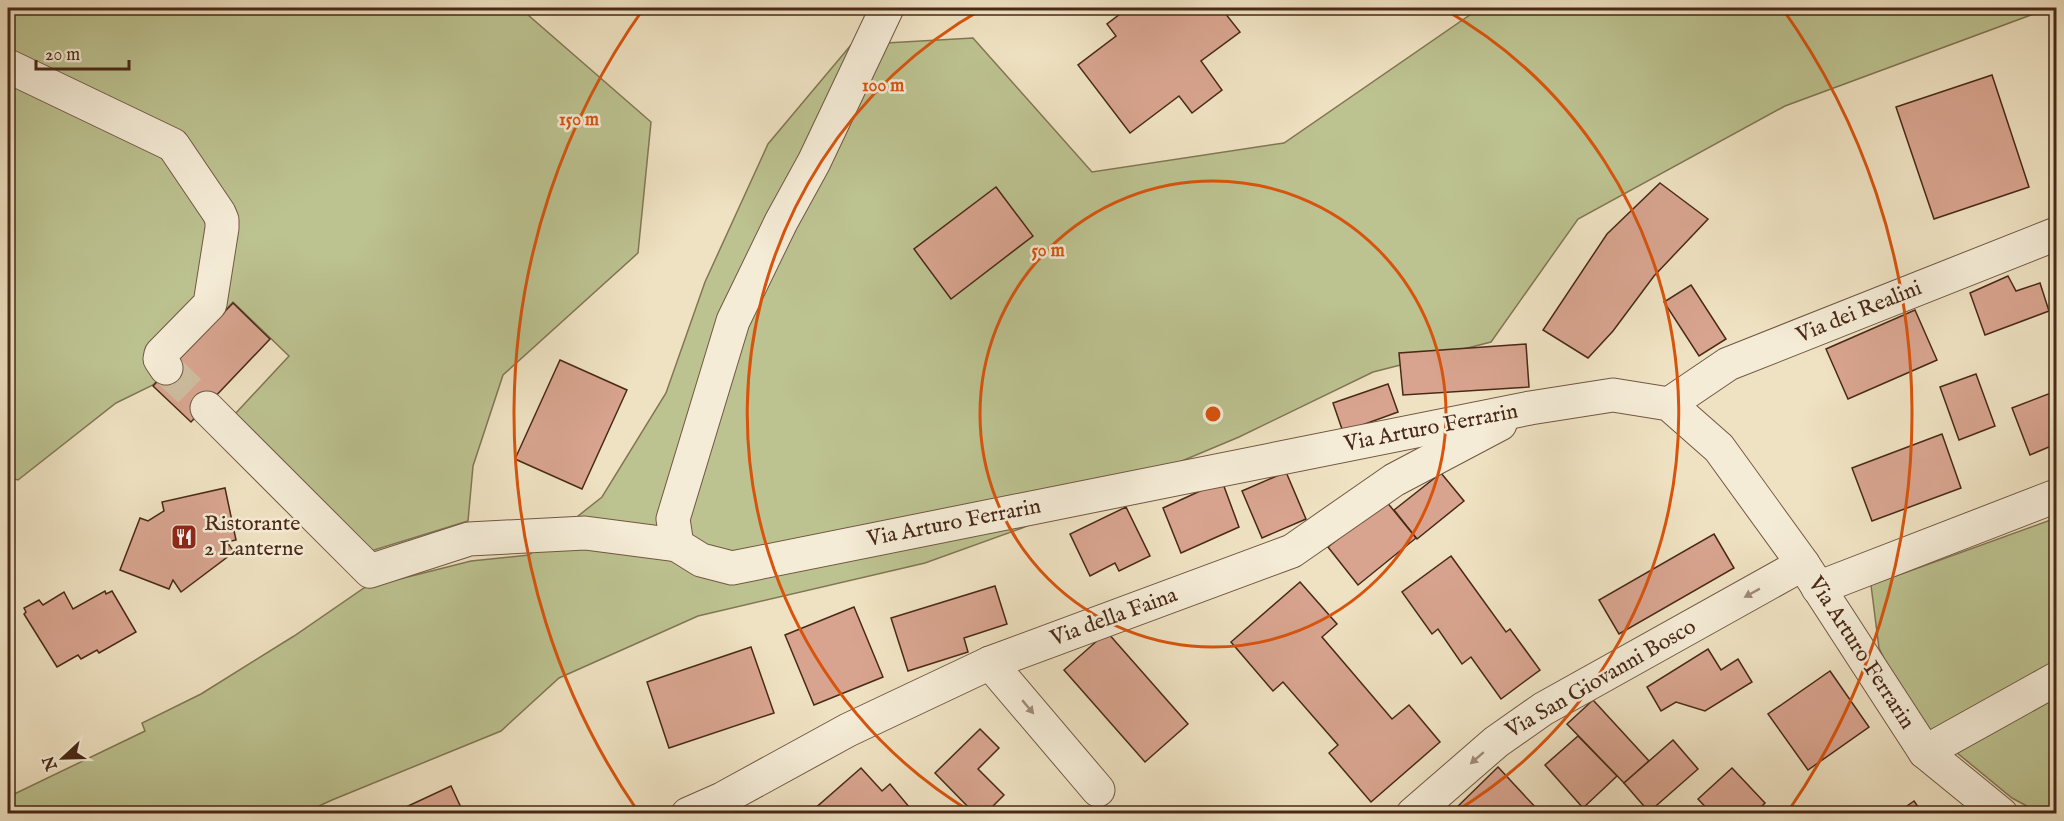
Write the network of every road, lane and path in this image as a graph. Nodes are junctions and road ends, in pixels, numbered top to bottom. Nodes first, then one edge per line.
1 (887, 8) edge
2 (8, 66) edge
3 (2056, 234) edge
4 (166, 368) dead end
5 (1669, 404) junction
6 (207, 408) tunnel mouth
7 (1530, 408) junction
8 (2056, 496) edge
9 (677, 545) junction
10 (1811, 576) junction
11 (990, 663) junction
12 (2056, 679) edge
13 (1925, 752) junction
14 (1098, 790) dead end
15 (688, 813) edge
16 (1413, 813) edge
17 (2001, 813) edge

1 - 9 street
2 - 4 street
3 - 5 street, Via dei Realini
5 - 7 street, Via Arturo Ferrarin
5 - 10 street, Via Arturo Ferrarin
6 - 9 street, Via Arturo Ferrarin
7 - 9 street, Via Arturo Ferrarin
7 - 11 street, Via della Faina
8 - 10 street, Via San Giovanni Bosco
10 - 13 street, Via Arturo Ferrarin
10 -> 16 street, Via San Giovanni Bosco
11 -> 14 street
11 - 15 street, Via della Faina
12 - 13 street
13 - 17 street, Via Arturo Ferrarin

